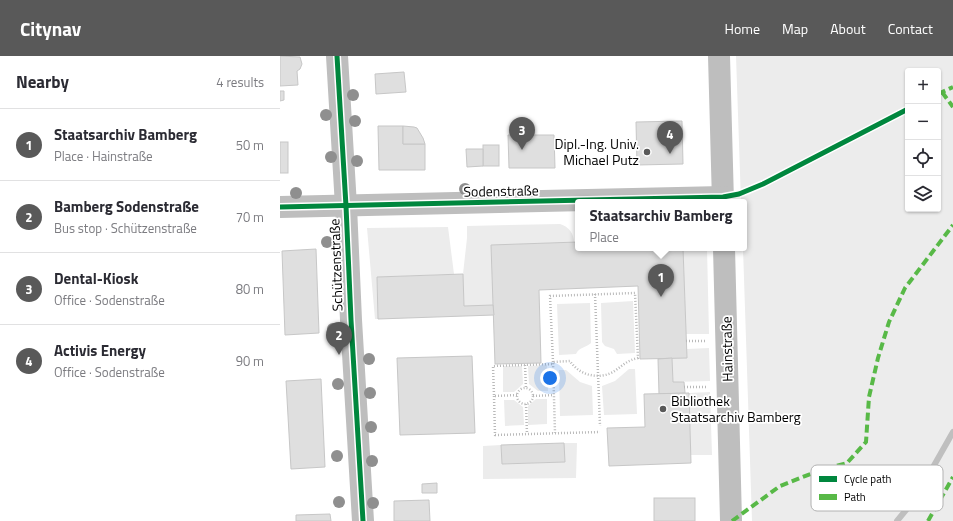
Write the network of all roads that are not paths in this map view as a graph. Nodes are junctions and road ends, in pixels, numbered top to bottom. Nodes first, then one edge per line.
1 (337, 56) edge
2 (719, 56) edge
3 (723, 199) edge
4 (575, 202) edge
5 (346, 206) junction
6 (280, 207) edge
7 (724, 251) edge
8 (363, 521) edge
9 (731, 521) edge

1 - 5 street, Schützenstraße
2 - 3 street
4 - 5 street, Sodenstraße
5 - 6 street, Sodenstraße
5 - 8 street, Schützenstraße
7 - 9 street, Hainstraße

